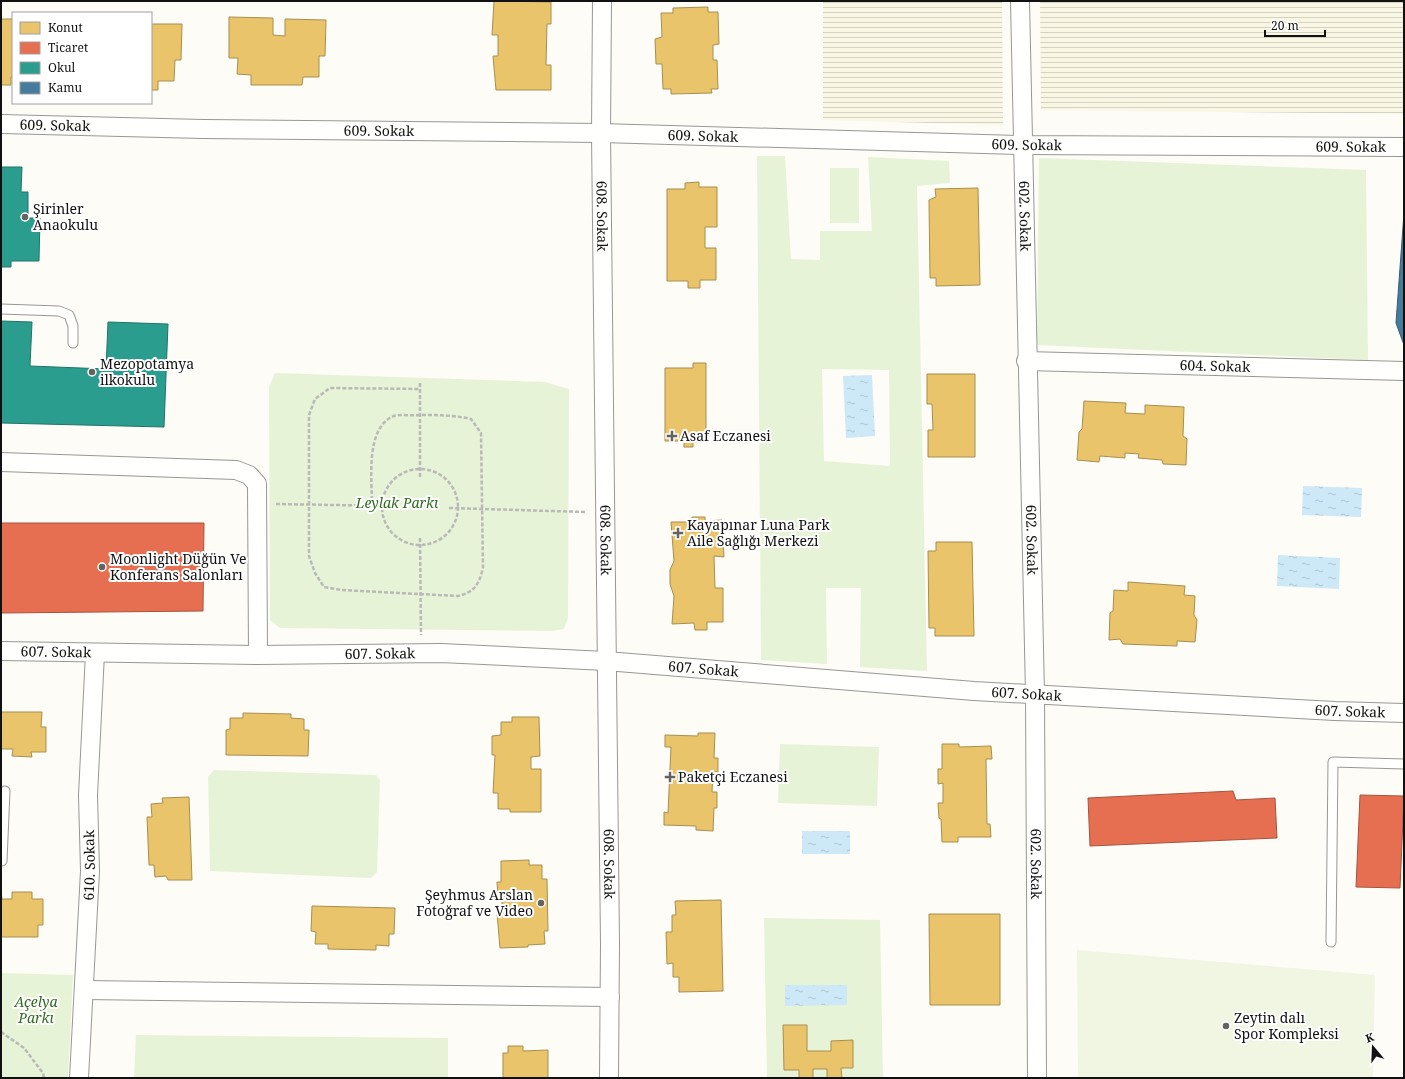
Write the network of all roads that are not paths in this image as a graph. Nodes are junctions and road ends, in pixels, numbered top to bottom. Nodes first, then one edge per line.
1 (602, 1) edge
2 (1020, 1) edge
3 (1, 124) edge
4 (601, 133) junction
5 (1022, 145) junction
6 (1404, 147) edge
7 (1, 309) edge
8 (73, 342) dead end
9 (1026, 361) junction
10 (1404, 371) edge
11 (1, 462) edge
12 (1, 651) edge
13 (95, 653) junction
14 (258, 655) junction
15 (606, 661) junction
16 (1035, 694) junction
17 (1404, 713) edge
18 (1404, 764) edge
19 (5, 791) dead end
20 (2, 861) dead end
21 (1330, 942) dead end
22 (84, 990) junction
23 (610, 997) junction
24 (80, 1078) edge
25 (609, 1078) edge
26 (1037, 1078) edge

1 - 4 street, 608. Sokak
2 - 5 street, 602. Sokak
3 - 4 street, 609. Sokak
4 - 5 street, 609. Sokak
4 - 15 street, 608. Sokak
5 - 6 street, 609. Sokak
5 - 9 street, 602. Sokak
7 - 8 lane
9 - 10 street, 604. Sokak
9 - 16 street, 602. Sokak
11 - 14 street
12 - 13 street, 607. Sokak
13 - 14 street, 607. Sokak
13 - 22 street, 610. Sokak
14 - 15 street, 607. Sokak
15 - 16 street, 607. Sokak
15 - 23 street, 608. Sokak
16 - 17 street, 607. Sokak
16 - 26 street, 602. Sokak
18 - 21 lane
19 - 20 lane
22 - 23 street
22 - 24 street, 610. Sokak
23 - 25 street, 608. Sokak

